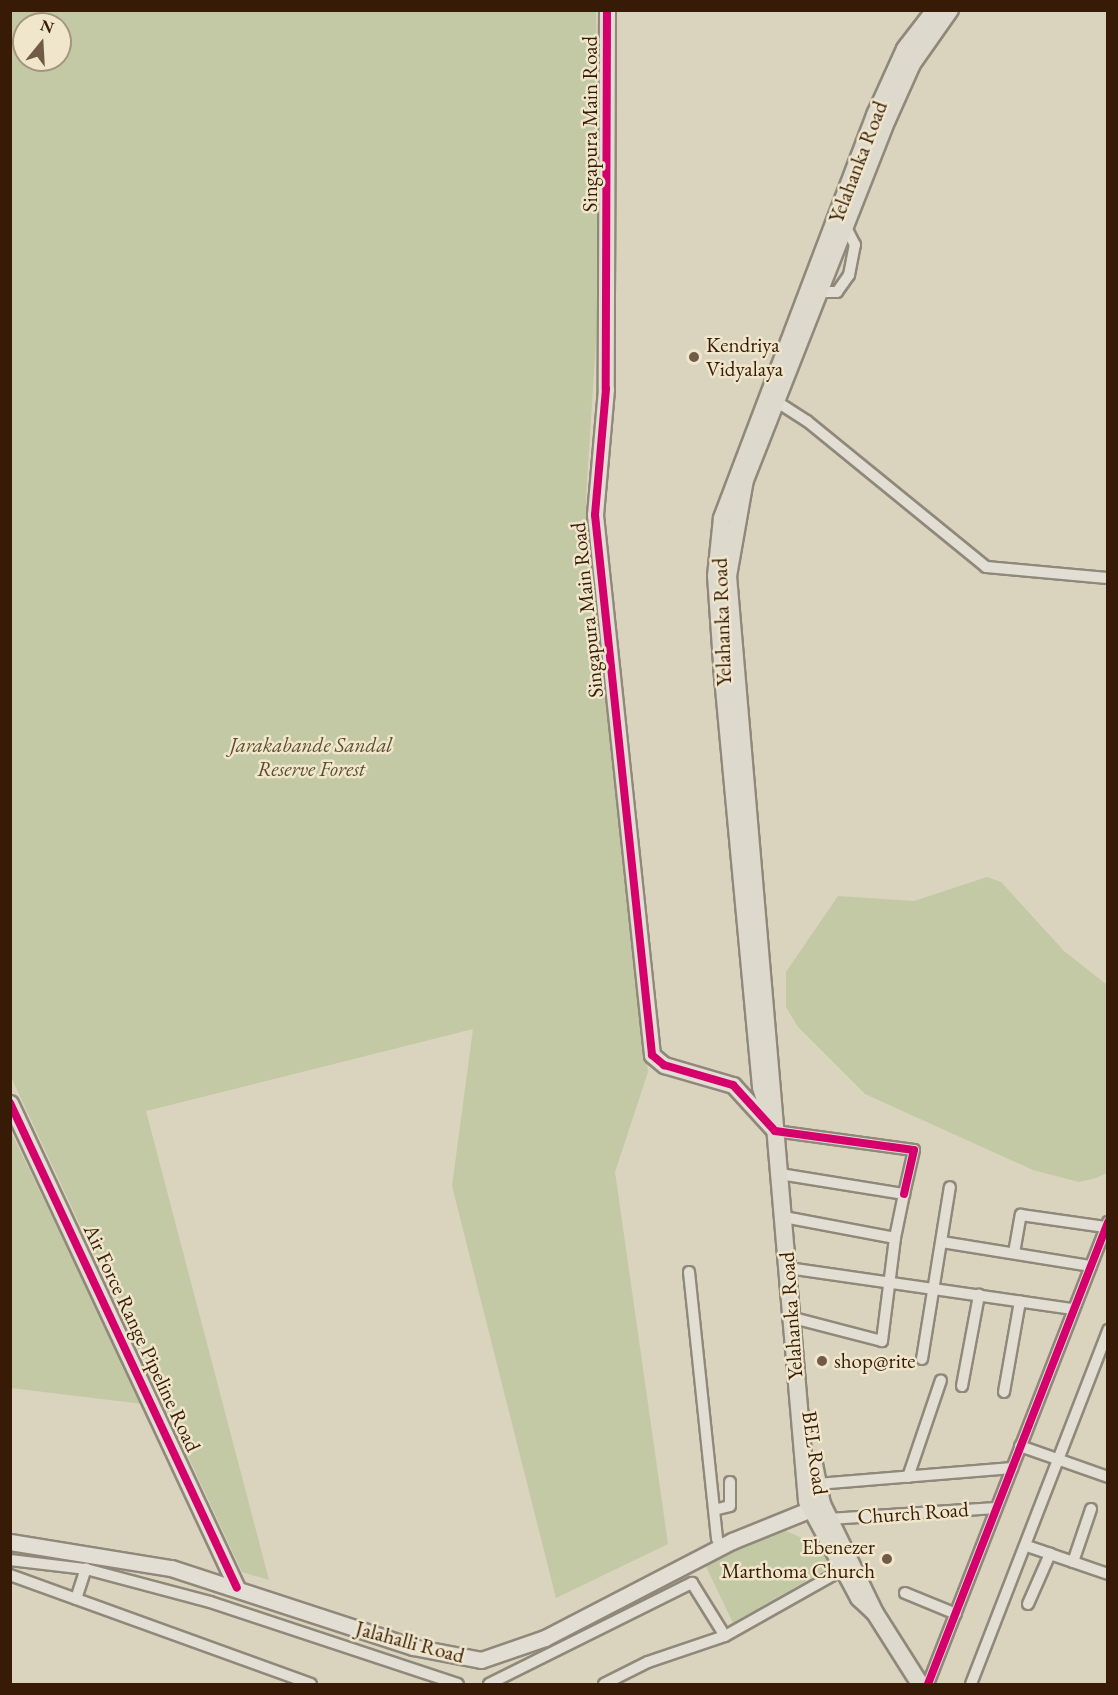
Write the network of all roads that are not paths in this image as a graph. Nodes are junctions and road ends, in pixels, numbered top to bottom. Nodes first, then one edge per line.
1 (607, 10) edge
2 (936, 10) edge
3 (950, 10) edge
4 (774, 399) junction
5 (1107, 578) edge
6 (10, 1103) edge
7 (775, 1131) junction
8 (780, 1174) junction
9 (950, 1187) dead end
10 (904, 1194) junction
11 (784, 1217) junction
12 (1106, 1225) edge
13 (895, 1238) junction
14 (942, 1242) junction
15 (1102, 1251) edge
16 (1014, 1253) junction
17 (1091, 1266) junction
18 (788, 1268) junction
19 (689, 1272) dead end
20 (889, 1282) junction
21 (934, 1289) junction
22 (979, 1295) junction
23 (1020, 1301) junction
24 (1073, 1309) junction
25 (793, 1318) junction
26 (1107, 1330) edge
27 (798, 1354) joint
28 (922, 1359) dead end
29 (940, 1380) dead end
30 (962, 1386) dead end
31 (1004, 1392) dead end
32 (1020, 1446) junction
33 (1062, 1461) junction
34 (1012, 1468) junction
35 (908, 1477) junction
36 (1107, 1477) edge
37 (730, 1482) dead end
38 (818, 1502) junction
39 (996, 1508) junction
40 (1091, 1509) dead end
41 (714, 1510) junction
42 (10, 1535) edge
43 (717, 1540) junction
44 (10, 1542) edge
45 (1027, 1546) junction
46 (1050, 1554) junction
47 (10, 1560) edge
48 (1073, 1562) junction
49 (842, 1567) junction
50 (86, 1569) junction
51 (1107, 1574) edge
52 (10, 1575) edge
53 (238, 1585) junction
54 (905, 1593) dead end
55 (76, 1599) junction
56 (1028, 1604) dead end
57 (875, 1613) junction
58 (956, 1614) junction
59 (721, 1636) junction
60 (699, 1642) dead end
61 (311, 1684) edge
62 (458, 1684) edge
63 (489, 1684) edge
64 (604, 1684) edge
65 (920, 1684) edge
66 (928, 1684) edge
67 (971, 1684) edge

1 - 7 street, Singapura Main Road
2 - 4 main road, Yelahanka Road
3 - 4 main road, Yelahanka Road
4 - 5 street
4 - 7 main road, Yelahanka Road
6 - 53 street, Air Force Range Pipeline Road
7 - 8 main road, Yelahanka Road
7 - 10 street
8 - 10 street
8 - 11 main road, Yelahanka Road
9 - 14 street
10 - 13 street
11 - 13 street
11 - 18 main road, Yelahanka Road
12 - 15 street
12 - 16 street
13 - 20 street
14 - 16 street
14 - 21 street
15 - 17 street
16 - 17 street
17 - 24 street
18 - 20 street
18 - 25 main road, Yelahanka Road
19 - 41 street
20 - 21 street
20 - 25 street
21 - 22 street
21 - 28 street
22 - 23 street
22 - 30 street
23 - 24 street
23 - 31 street
24 - 32 street
25 - 27 main road, Yelahanka Road
26 - 33 street
27 - 38 main road, BEL Road
29 - 35 street
32 - 33 street
32 - 34 street
33 - 36 street
33 - 45 street
34 - 35 street
34 - 39 street
35 - 38 street
37 - 41 street
38 - 39 street, Church Road
38 - 43 street, Jalahalli Road
38 - 49 main road, BEL Road
38 - 53 street, Jalahalli Road
38 - 57 main road, BEL Road
39 - 58 street
40 - 48 street
41 - 43 street
42 - 53 street
43 - 53 street, Jalahalli Road
44 - 53 street, Jalahalli Road
45 - 46 street
45 - 67 street
46 - 48 street
46 - 56 street
47 - 50 street
48 - 51 street
49 - 57 main road, BEL Road
49 - 59 street
50 - 55 street
50 - 62 street
52 - 55 street
54 - 58 street
55 - 61 street
57 - 65 main road, BEL Road
58 - 66 street
59 - 60 street
59 - 63 street
59 - 64 street

